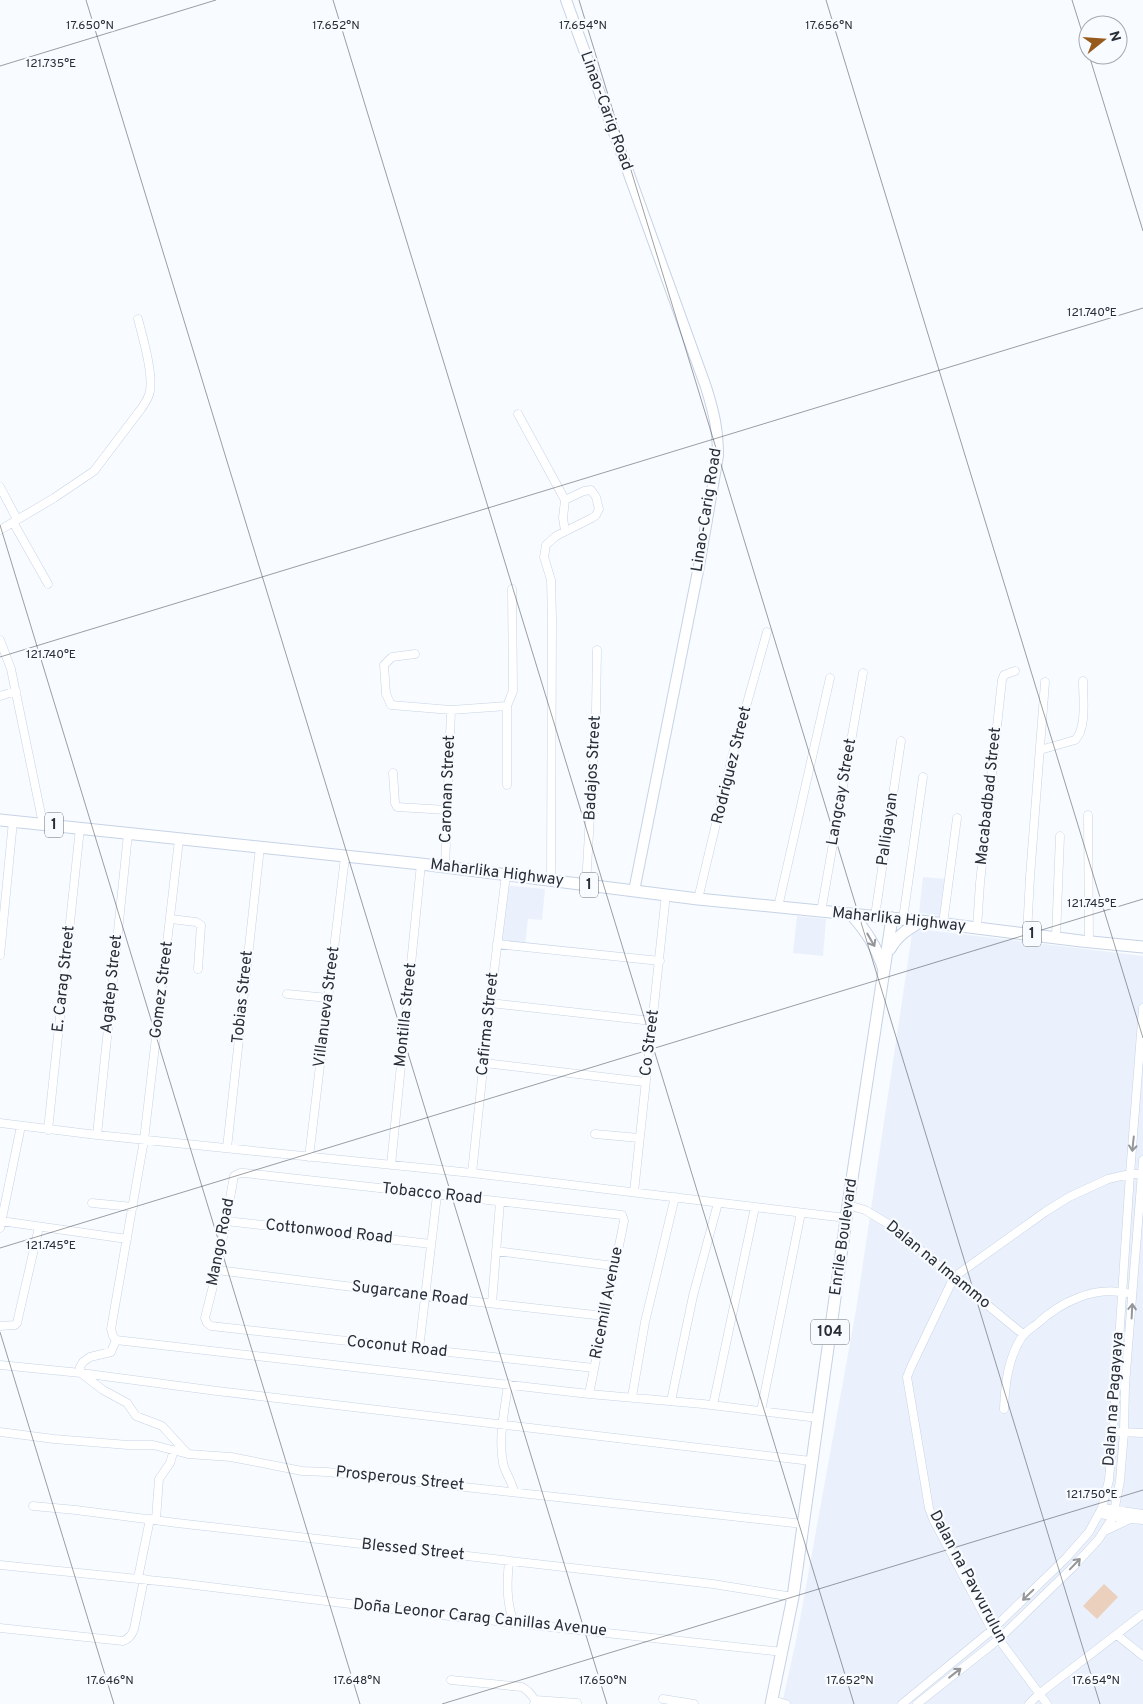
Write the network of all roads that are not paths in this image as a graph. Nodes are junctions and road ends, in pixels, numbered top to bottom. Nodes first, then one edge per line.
1 (566, 0) edge
2 (138, 319) dead end
3 (518, 414) dead end
4 (0, 487) edge
5 (565, 500) junction
6 (15, 521) junction
7 (0, 530) edge
8 (566, 531) junction
9 (48, 584) dead end
10 (512, 589) dead end
11 (767, 632) dead end
12 (0, 640) edge
13 (597, 650) dead end
14 (415, 654) dead end
15 (1015, 671) dead end
16 (863, 673) dead end
17 (830, 678) dead end
18 (1046, 682) dead end
19 (1083, 682) dead end
20 (16, 691) junction
21 (0, 696) edge
22 (507, 706) junction
23 (451, 710) junction
24 (901, 741) dead end
25 (1040, 750) junction
26 (393, 773) dead end
27 (923, 777) dead end
28 (507, 785) dead end
29 (447, 810) junction
30 (1088, 815) dead end
31 (957, 818) dead end
32 (0, 820) edge
33 (13, 821) junction
34 (43, 824) junction
35 (80, 828) junction
36 (127, 834) junction
37 (1060, 836) dead end
38 (179, 840) junction
39 (260, 847) junction
40 (345, 857) junction
41 (421, 864) junction
42 (445, 868) junction
43 (506, 875) junction
44 (551, 879) junction
45 (586, 885) junction
46 (634, 891) junction
47 (666, 894) junction
48 (698, 899) junction
49 (3, 901) edge
50 (778, 907) junction
51 (820, 912) junction
52 (851, 914) junction
53 (875, 916) junction
54 (170, 919) junction
55 (898, 919) junction
56 (921, 921) junction
57 (943, 924) junction
58 (977, 928) junction
59 (1027, 934) junction
60 (1056, 937) junction
61 (1088, 942) junction
62 (497, 944) junction
63 (1143, 947) edge
64 (0, 953) edge
65 (660, 961) junction
66 (885, 966) junction
67 (198, 969) dead end
68 (287, 994) dead end
69 (328, 998) junction
70 (490, 1003) junction
71 (1143, 1008) edge
72 (652, 1021) junction
73 (484, 1063) junction
74 (645, 1082) junction
75 (0, 1123) edge
76 (21, 1126) junction
77 (48, 1130) junction
78 (595, 1134) dead end
79 (97, 1135) junction
80 (639, 1138) junction
81 (144, 1140) junction
82 (227, 1148) junction
83 (310, 1157) junction
84 (1143, 1160) edge
85 (391, 1165) junction
86 (244, 1173) joint
87 (472, 1174) junction
88 (1130, 1174) junction
89 (1142, 1174) edge
90 (634, 1192) junction
91 (437, 1195) junction
92 (675, 1197) junction
93 (500, 1202) junction
94 (92, 1203) dead end
95 (718, 1203) junction
96 (848, 1205) junction
97 (133, 1207) junction
98 (755, 1207) junction
99 (801, 1213) junction
100 (620, 1214) joint
101 (846, 1218) junction
102 (226, 1220) junction
103 (1, 1225) edge
104 (39, 1227) junction
105 (127, 1240) junction
106 (431, 1244) junction
107 (496, 1251) junction
108 (614, 1266) junction
109 (217, 1270) junction
110 (954, 1277) junction
111 (1122, 1292) junction
112 (1132, 1295) junction
113 (425, 1296) junction
114 (492, 1304) junction
115 (604, 1316) junction
116 (206, 1318) joint
117 (0, 1326) edge
118 (1024, 1335) junction
119 (116, 1340) junction
120 (419, 1349) junction
121 (0, 1365) edge
122 (594, 1368) junction
123 (81, 1373) junction
124 (508, 1384) junction
125 (589, 1394) junction
126 (632, 1397) junction
127 (670, 1401) junction
128 (713, 1405) junction
129 (1004, 1409) dead end
130 (761, 1412) junction
131 (818, 1418) junction
132 (503, 1424) junction
133 (1113, 1431) junction
134 (0, 1432) edge
135 (1124, 1432) junction
136 (1143, 1433) edge
137 (174, 1450) junction
138 (188, 1454) junction
139 (811, 1460) junction
140 (514, 1492) junction
141 (1117, 1501) junction
142 (33, 1506) dead end
143 (1101, 1511) junction
144 (1114, 1514) junction
145 (1143, 1514) edge
146 (1129, 1516) junction
147 (153, 1519) junction
148 (1143, 1520) edge
149 (802, 1524) junction
150 (1105, 1531) junction
151 (508, 1560) junction
152 (0, 1566) edge
153 (141, 1579) junction
154 (792, 1597) junction
155 (1143, 1614) edge
156 (514, 1623) junction
157 (0, 1628) edge
158 (992, 1630) junction
159 (1117, 1636) junction
160 (999, 1639) junction
161 (783, 1652) junction
162 (1143, 1656) edge
163 (451, 1680) dead end
164 (1039, 1694) junction
165 (663, 1699) dead end
166 (535, 1702) edge
167 (772, 1702) edge
168 (577, 1703) edge
169 (694, 1704) edge
170 (786, 1704) edge
171 (902, 1704) edge
172 (917, 1704) edge
173 (1029, 1704) edge
174 (1046, 1704) edge

1 - 46 main road, Linao-Carig Road
2 - 6 street
3 - 5 street
4 - 6 street
5 - 8 street
5 - 8 street
6 - 7 street
6 - 9 street
8 - 44 street
10 - 22 street
11 - 48 street, Rodriguez Street
12 - 20 street
13 - 45 street, Badajos Street
14 - 23 street
15 - 58 street, Macabadbad Street
16 - 51 street, Langcay Street
17 - 50 street
18 - 25 street
19 - 25 street
20 - 21 street
20 - 34 street
22 - 23 street
22 - 28 street
23 - 29 street, Caronan Street
24 - 53 street, Palligayan
25 - 59 street
26 - 29 street
27 - 55 street
29 - 42 street, Caronan Street
30 - 61 street
31 - 57 street
32 - 33 highway, Maharlika Highway / 1
33 - 34 highway, Maharlika Highway / 1
33 - 49 street
34 - 35 highway, Maharlika Highway / 1
35 - 36 highway, Maharlika Highway / 1
35 - 77 street, E. Carag Street
36 - 38 highway, Maharlika Highway / 1
36 - 79 street, Agatep Street
37 - 60 street
38 - 39 highway, Maharlika Highway / 1
38 - 54 street, Gomez Street
39 - 40 highway, Maharlika Highway / 1
39 - 82 street, Tobias Street
40 - 41 highway, Maharlika Highway / 1
40 - 69 street, Villanueva Street
41 - 42 highway, Maharlika Highway / 1
41 - 85 street, Montilla Street
42 - 43 highway, Maharlika Highway / 1
43 - 44 highway, Maharlika Highway / 1
43 - 62 street, Cafirma Street
44 - 45 highway, Maharlika Highway / 1
45 - 46 highway, Maharlika Highway / 1
46 - 47 highway, Maharlika Highway / 1
47 - 48 highway, Maharlika Highway / 1
47 - 65 street, Co Street
48 - 50 highway, Maharlika Highway / 1
49 - 64 street
50 - 51 highway, Maharlika Highway / 1
51 - 52 highway, Maharlika Highway / 1
52 - 53 highway, Maharlika Highway / 1
52 -> 66 highway
53 - 55 highway, Maharlika Highway / 1
54 - 67 street
54 - 81 street, Gomez Street
55 - 56 highway, Maharlika Highway / 1
55 - 66 highway, Enrile Boulevard / 104
56 - 57 highway, Maharlika Highway / 1
56 - 66 highway
57 - 58 highway, Maharlika Highway / 1
58 - 59 highway, Maharlika Highway / 1
59 - 60 highway, Maharlika Highway / 1
60 - 61 highway, Maharlika Highway / 1
61 - 63 highway, Maharlika Highway / 1
62 - 65 street
62 - 70 street, Cafirma Street
65 - 72 street, Co Street
66 - 96 highway, Enrile Boulevard / 104
68 - 69 street
69 - 83 street, Villanueva Street
70 - 72 street
70 - 73 street, Cafirma Street
71 -> 88 street, Dalan na Pagayaya
72 - 74 street, Co Street
73 - 74 street
73 - 87 street, Cafirma Street
74 - 80 street, Co Street
75 - 76 street
76 - 77 street
76 - 103 street
77 - 79 street
78 - 80 street
79 - 81 street
80 - 90 street, Co Street
81 - 82 street
81 - 97 street, Gomez Street
82 - 83 street
83 - 85 street
84 - 89 street, Dalan na Pagayaya
85 - 87 street
86 - 91 street, Tobacco Road
86 - 102 street, Mango Road
87 - 90 street
88 - 89 street, Dalan na Pavvurulun
88 - 110 street, Dalan na Pavvurulun
88 - 111 street, Dalan na Pagayaya
89 - 112 street, Dalan na Pagayaya
90 - 92 street
91 - 93 street, Tobacco Road
91 - 106 street
92 - 95 street
92 - 126 street
93 - 100 street, Tobacco Road
93 - 107 street
94 - 97 street
95 - 98 street
95 - 127 street
96 - 101 highway, Enrile Boulevard / 104
96 - 110 street, Dalan na Imammo
97 - 105 street, Gomez Street
98 - 99 street
98 - 128 street
99 - 101 street
99 - 130 street
100 - 108 street, Ricemill Avenue
101 - 131 highway, Enrile Boulevard / 104
102 - 106 street, Cottonwood Road
102 - 109 street, Mango Road
103 - 104 street
104 - 105 street
104 - 117 street
105 - 119 street, Gomez Street
106 - 113 street
107 - 108 street
107 - 114 street
108 - 115 street, Ricemill Avenue
109 - 113 street, Sugarcane Road
109 - 116 street, Mango Road
110 - 118 street, Dalan na Imammo
110 - 158 street, Dalan na Pavvurulun
111 - 112 street
111 - 118 street
111 - 133 street, Dalan na Pagayaya
135 -> 112 street, Dalan na Pagayaya
113 - 114 street, Sugarcane Road
113 - 120 street
114 - 115 street, Sugarcane Road
115 - 122 street, Ricemill Avenue
116 - 120 street, Coconut Road
118 - 129 street
119 - 123 street
119 - 124 street
120 - 122 street, Coconut Road
121 - 123 street
122 - 125 street, Ricemill Avenue
123 - 132 street
123 - 138 street
124 - 125 street
124 - 132 street
125 - 126 street
126 - 127 street
127 - 128 street
128 - 130 street
130 - 131 street
131 - 139 highway, Enrile Boulevard / 104
132 - 139 street
132 - 140 street
133 - 135 street
133 - 143 street, Dalan na Pagayaya
134 - 137 street, Prosperous Street
135 - 136 street
135 - 141 street, Dalan na Pagayaya
137 - 138 street, Prosperous Street
137 - 147 street
138 - 140 street, Prosperous Street
139 - 149 highway, Enrile Boulevard / 104
140 - 149 street, Prosperous Street
141 - 144 street, Dalan na Pagayaya
141 - 146 street
142 - 147 street, Blessed Street
143 - 144 street
143 -> 158 street, Dalan na Pagayaya
144 - 146 street
144 - 150 street, Dalan na Pagayaya
145 - 146 street
146 - 148 street
146 - 150 street
147 - 151 street, Blessed Street
147 - 153 street
149 - 154 highway, Enrile Boulevard / 104
160 -> 150 street, Dalan na Pagayaya
151 - 154 street, Blessed Street
151 - 156 street
152 - 153 street, Doña Leonor Carag Canillas Avenue
153 - 156 street, Doña Leonor Carag Canillas Avenue
153 - 157 street
154 - 161 highway, Enrile Boulevard / 104
155 - 159 street
156 - 161 street, Doña Leonor Carag Canillas Avenue
158 - 160 street, Dalan na Pavvurulun
158 - 171 street, Dalan na Pagayaya
159 - 162 street
159 - 164 street
160 - 164 street, Dalan na Pavvurulun
172 -> 160 street, Dalan na Pagayaya
161 - 167 highway, Enrile Boulevard / 104
163 - 166 street
164 - 173 street
164 - 174 street, Dalan na Pavvurulun
165 - 169 street
166 - 168 street
167 - 170 street

